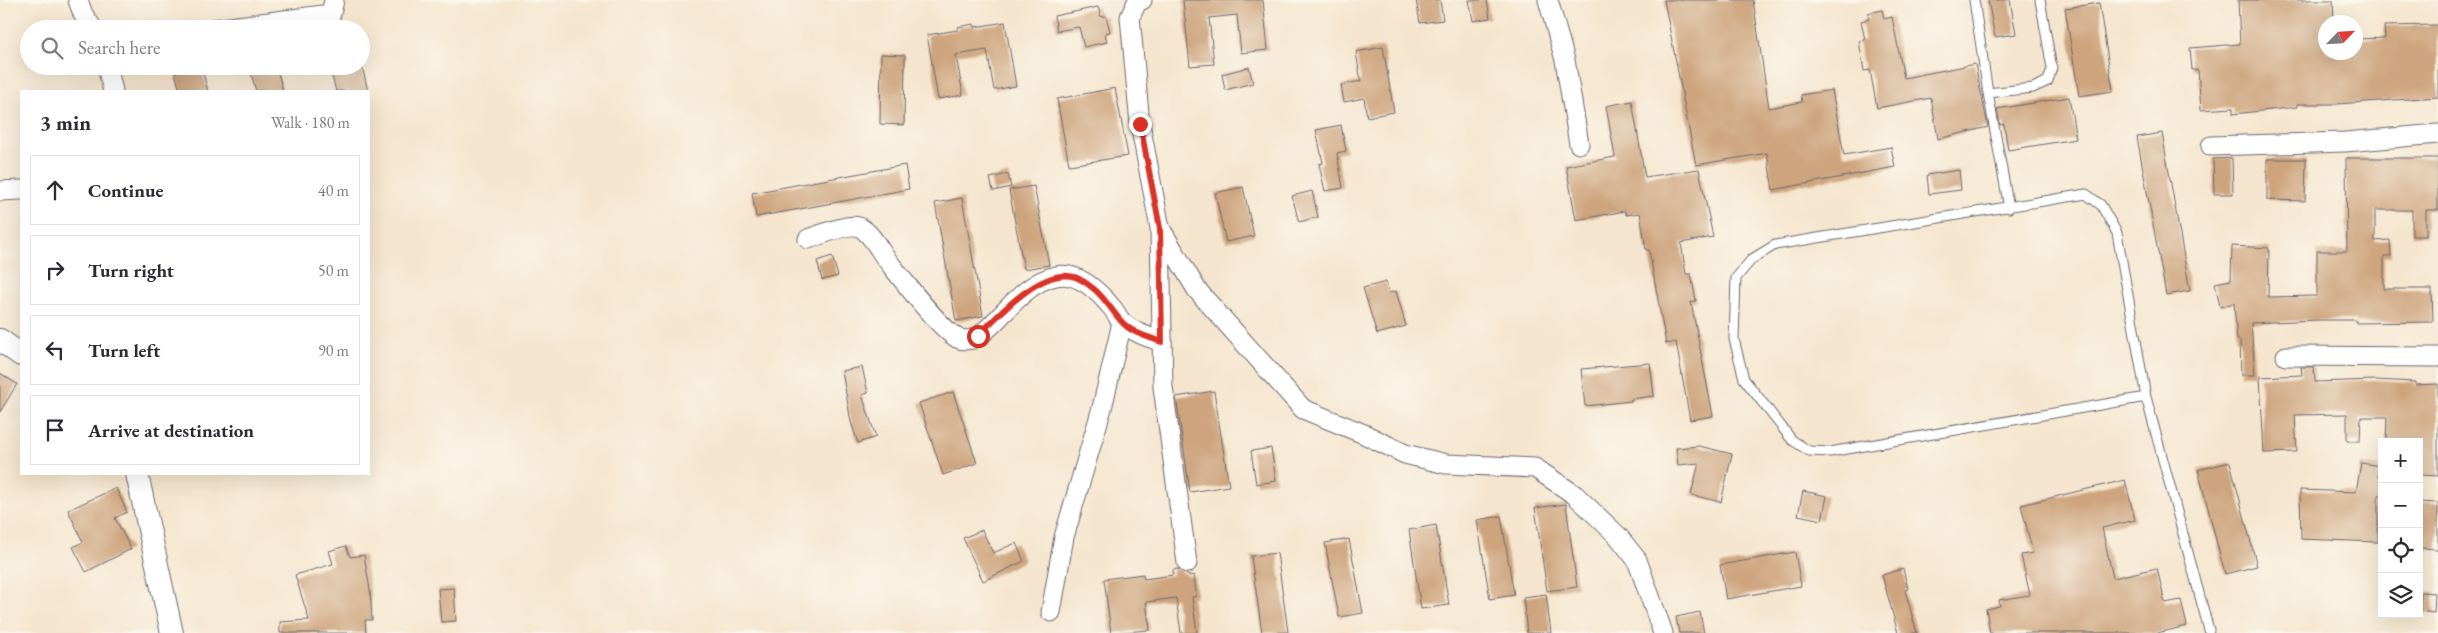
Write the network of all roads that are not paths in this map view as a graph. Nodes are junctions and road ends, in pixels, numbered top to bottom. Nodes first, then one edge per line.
1 (78, 0) edge
2 (334, 0) edge
3 (1142, 0) edge
4 (1548, 0) edge
5 (1974, 0) edge
6 (2040, 0) edge
7 (87, 20) edge
8 (284, 20) edge
9 (109, 75) edge
10 (113, 90) edge
11 (1988, 93) junction
12 (2438, 134) edge
13 (1580, 144) dead end
14 (2212, 146) dead end
15 (20, 190) edge
16 (0, 191) edge
17 (2009, 208) junction
18 (1160, 228) junction
19 (808, 238) dead end
20 (1122, 323) junction
21 (0, 340) edge
22 (1162, 342) junction
23 (20, 354) edge
24 (2286, 356) dead end
25 (2438, 357) edge
26 (2146, 397) junction
27 (136, 475) edge
28 (1187, 563) dead end
29 (1051, 612) dead end
30 (2209, 630) dead end
31 (172, 633) edge
32 (1664, 633) edge

1 - 7 street
2 - 8 street
3 - 18 street
4 - 13 street
5 - 11 lane
6 - 11 lane
9 - 10 street
11 - 17 lane
12 - 14 street
15 - 16 street
17 - 26 lane
17 - 26 lane
18 - 22 street
18 - 32 street
19 - 20 street
20 - 22 street
20 - 29 street
21 - 23 street
22 - 28 street
24 - 25 street
26 - 30 lane
27 - 31 street

